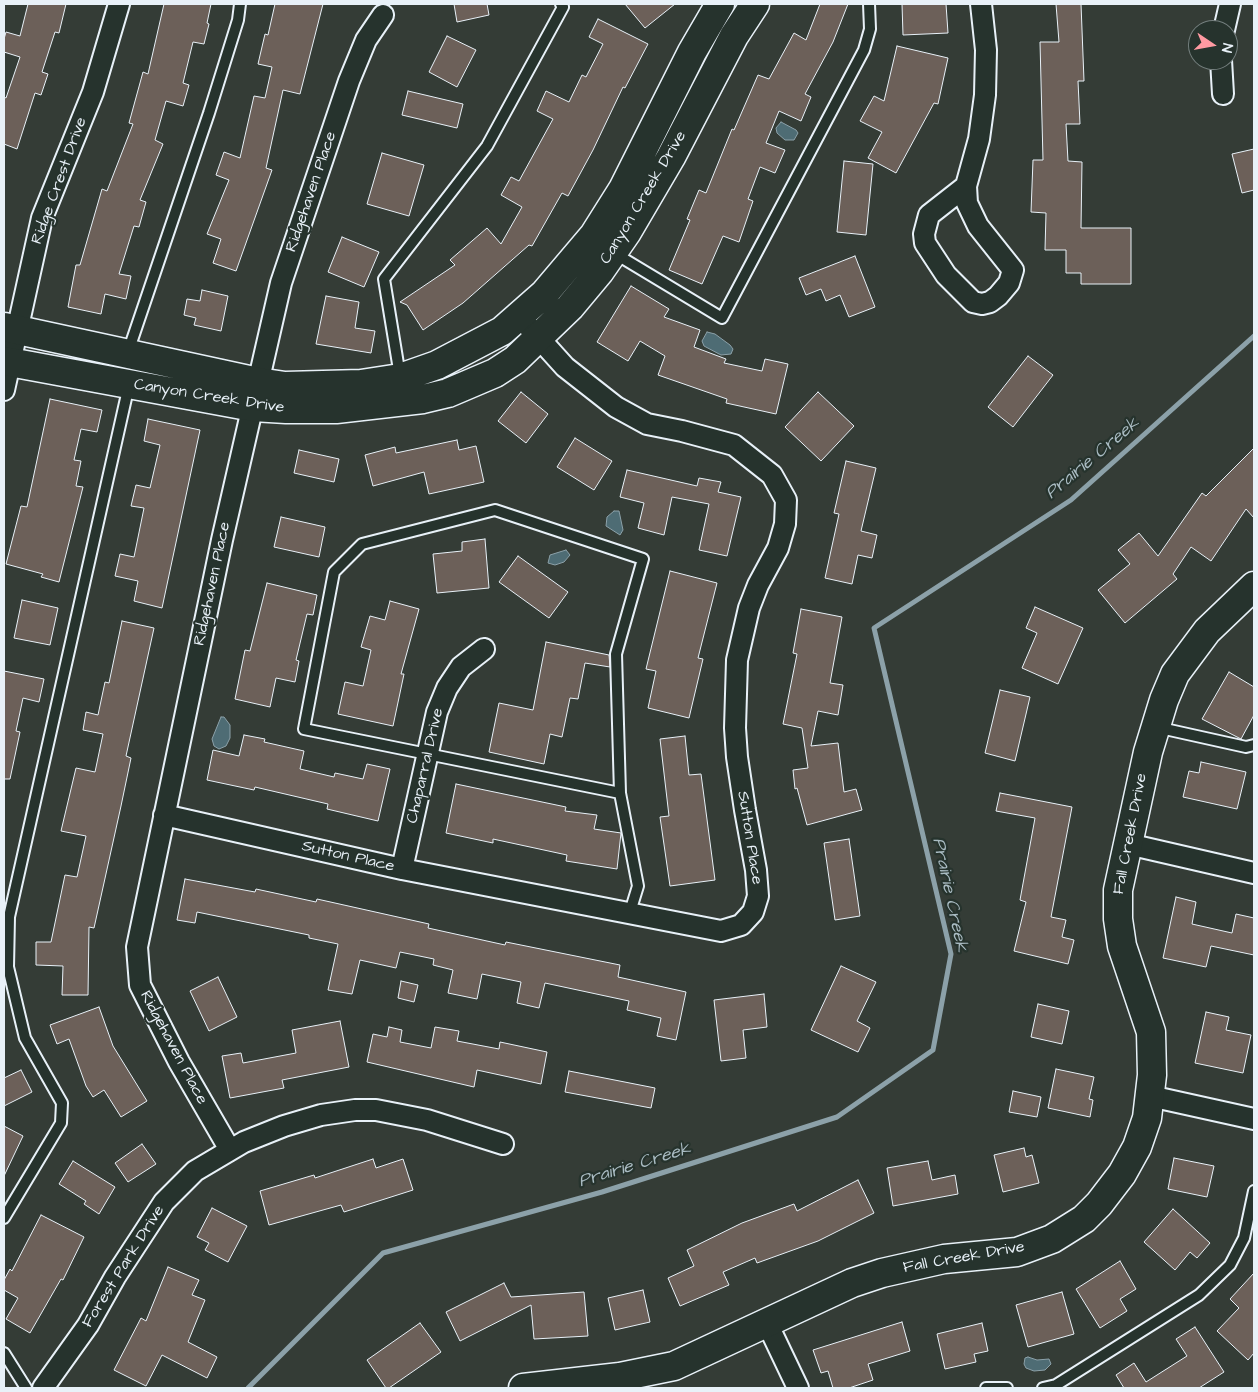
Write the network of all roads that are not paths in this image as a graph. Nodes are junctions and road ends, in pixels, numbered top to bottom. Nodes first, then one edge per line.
1 (119, 4) edge
2 (240, 4) edge
3 (561, 4) edge
4 (720, 4) edge
5 (755, 4) edge
6 (869, 4) edge
7 (980, 4) edge
8 (1230, 4) edge
9 (383, 15) dead end
10 (1226, 20) edge
11 (1222, 70) edge
12 (1223, 94) dead end
13 (966, 186) junction
14 (604, 244) junction
15 (519, 316) junction
16 (10, 328) edge
17 (540, 338) junction
18 (127, 354) junction
19 (7, 362) edge
20 (400, 378) junction
21 (129, 384) junction
22 (4, 390) edge
23 (256, 395) junction
24 (1254, 586) edge
25 (484, 649) dead end
26 (1155, 726) junction
27 (1254, 745) edge
28 (428, 753) junction
29 (620, 793) junction
30 (164, 815) junction
31 (1128, 844) junction
32 (402, 869) junction
33 (1254, 873) edge
34 (630, 912) junction
35 (7, 916) edge
36 (1150, 1096) junction
37 (1254, 1119) edge
38 (503, 1144) dead end
39 (230, 1150) junction
40 (1254, 1191) edge
41 (4, 1218) edge
42 (767, 1323) junction
43 (4, 1353) edge
44 (26, 1388) edge
45 (43, 1388) edge
46 (523, 1388) edge
47 (798, 1388) edge
48 (986, 1388) edge
49 (1007, 1388) edge
50 (1043, 1388) edge

1 - 16 street, Ridge Crest Drive
2 - 18 lane
3 - 20 lane
4 - 14 street, Canyon Creek Drive
5 - 14 street, Canyon Creek Drive
6 - 14 lane
7 - 13 street
8 - 10 street
9 - 23 street, Ridgehaven Place
11 - 12 street
13 - 13 street
14 - 15 street, Canyon Creek Drive
14 - 17 street, Canyon Creek Drive
15 - 17 street, Sutton Place
15 - 20 street, Canyon Creek Drive
16 - 18 street, Canyon Creek Drive
16 - 19 street, Ridge Crest Drive
17 - 23 street, Canyon Creek Drive
17 - 34 street, Sutton Place
18 - 23 street, Canyon Creek Drive
19 - 21 street, Canyon Creek Drive
19 - 22 street, Ridge Crest Drive
20 - 23 street, Canyon Creek Drive
21 - 23 street, Canyon Creek Drive
21 - 35 lane
23 - 30 street, Ridgehaven Place
24 - 26 street, Fall Creek Drive
25 - 28 street, Chaparral Drive
26 - 27 lane
26 - 31 street, Fall Creek Drive
28 - 29 lane
28 - 29 lane
28 - 32 street, Chaparral Drive
29 - 34 lane
30 - 32 street, Sutton Place
30 - 39 street, Ridgehaven Place
31 - 33 street
31 - 36 street, Fall Creek Drive
32 - 34 street, Sutton Place
35 - 41 lane
36 - 37 street
36 - 42 street, Fall Creek Drive
38 - 39 street, Forest Park Drive
39 - 45 street, Forest Park Drive
40 - 50 lane
42 - 46 street, Fall Creek Drive
42 - 47 street
43 - 44 lane
48 - 49 lane

